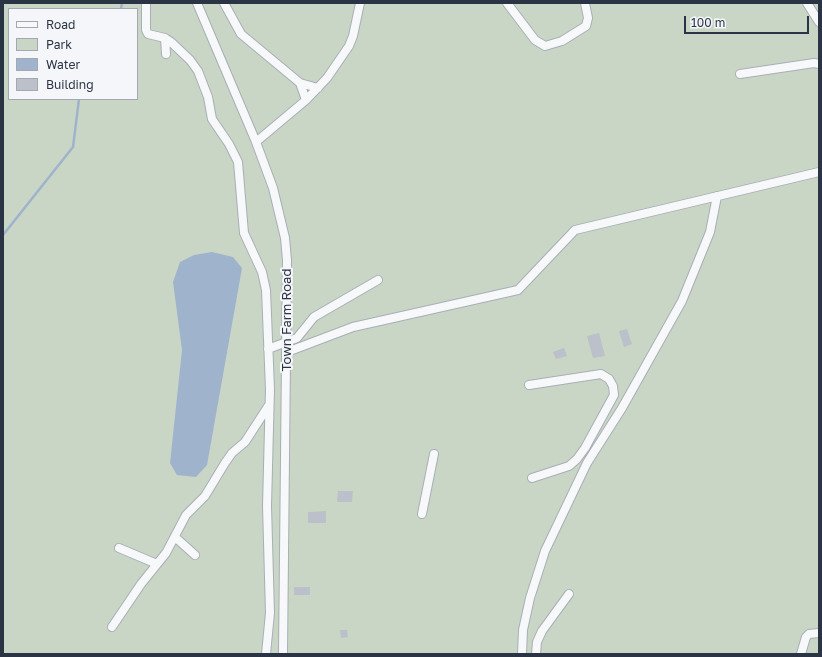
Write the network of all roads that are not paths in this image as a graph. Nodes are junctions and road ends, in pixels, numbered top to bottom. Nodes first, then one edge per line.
1 (146, 3) edge
2 (197, 3) edge
3 (224, 3) edge
4 (360, 3) edge
5 (507, 3) edge
6 (585, 3) edge
7 (807, 3) edge
8 (819, 22) edge
9 (165, 38) junction
10 (166, 54) dead end
11 (819, 64) edge
12 (740, 74) dead end
13 (300, 83) junction
14 (318, 88) junction
15 (306, 100) junction
16 (256, 142) junction
17 (819, 172) edge
18 (717, 196) junction
19 (378, 280) dead end
20 (287, 347) junction
21 (268, 349) junction
22 (529, 385) dead end
23 (269, 405) junction
24 (434, 454) dead end
25 (532, 478) dead end
26 (422, 514) dead end
27 (175, 537) junction
28 (119, 548) dead end
29 (195, 555) dead end
30 (157, 564) junction
31 (569, 594) dead end
32 (112, 627) dead end
33 (819, 633) edge
34 (266, 654) edge
35 (284, 654) edge
36 (522, 654) edge
37 (536, 654) edge
38 (801, 654) edge

1 - 9 street
2 - 16 street, Town Farm Road
3 - 13 street
4 - 14 street
5 - 6 street
7 - 8 street
9 - 10 street
9 - 21 street
11 - 12 street
13 - 14 street
13 - 15 street
14 - 15 street
15 - 16 street
16 - 20 street, Town Farm Road
17 - 18 street
18 - 20 street
18 - 36 street
19 - 20 street
20 - 21 street
20 - 35 street, Town Farm Road
21 - 23 street
22 - 25 street
23 - 27 street
23 - 34 street
24 - 26 street
27 - 29 street
27 - 30 street
28 - 30 street
30 - 32 street
31 - 37 street
33 - 38 street

